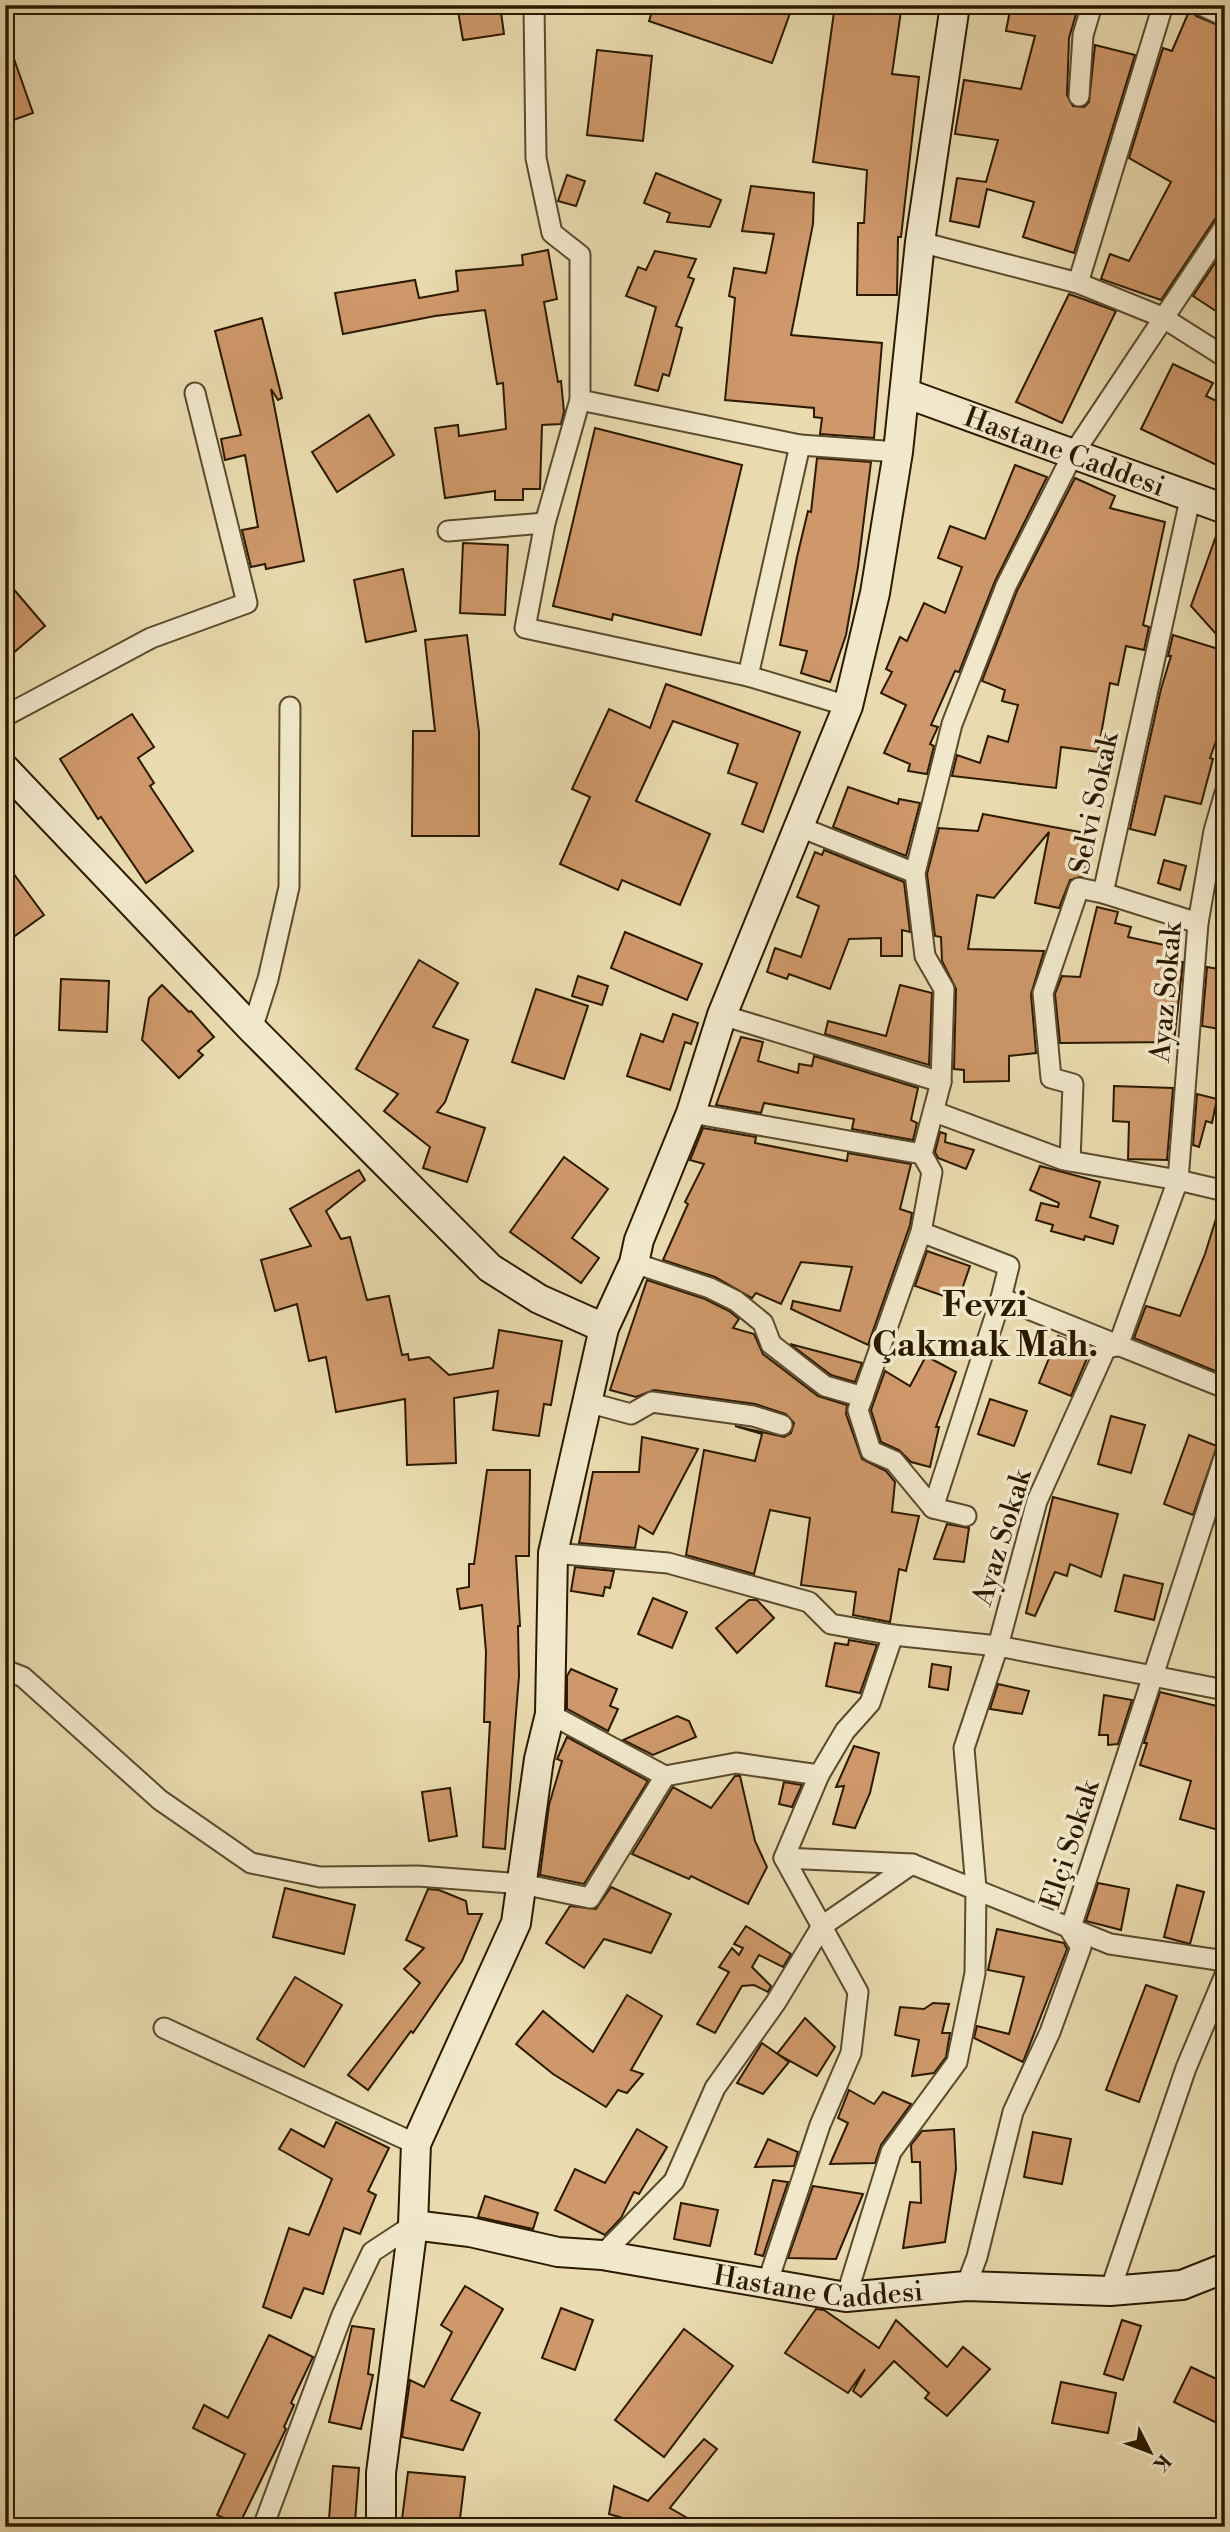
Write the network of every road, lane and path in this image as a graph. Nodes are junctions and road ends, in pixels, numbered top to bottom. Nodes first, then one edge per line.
1 (534, 5) edge
2 (955, 5) edge
3 (1092, 5) edge
4 (1163, 5) edge
5 (1201, 5) edge
6 (1225, 16) edge
7 (1079, 96) dead end
8 (1225, 226) edge
9 (920, 242) junction
10 (1078, 283) junction
11 (1162, 317) junction
12 (1225, 357) edge
13 (195, 393) dead end
14 (905, 393) junction
15 (580, 400) junction
16 (800, 444) junction
17 (898, 452) junction
18 (1073, 454) junction
19 (1191, 495) junction
20 (1225, 509) edge
21 (545, 523) junction
22 (448, 531) dead end
23 (748, 676) junction
24 (848, 706) junction
25 (290, 707) dead end
26 (5, 716) edge
27 (5, 769) edge
28 (1225, 793) edge
29 (800, 827) junction
30 (915, 873) junction
31 (1103, 892) junction
32 (1199, 923) junction
33 (722, 1015) junction
34 (252, 1029) junction
35 (941, 1082) junction
36 (934, 1112) junction
37 (691, 1113) junction
38 (922, 1154) junction
39 (1070, 1161) junction
40 (1178, 1180) junction
41 (1225, 1191) edge
42 (921, 1232) junction
43 (634, 1263) junction
44 (1001, 1298) junction
45 (604, 1328) junction
46 (1118, 1346) junction
47 (1225, 1388) edge
48 (863, 1397) junction
49 (587, 1402) junction
50 (782, 1425) dead end
51 (1225, 1455) edge
52 (933, 1508) junction
53 (966, 1516) dead end
54 (553, 1553) junction
55 (893, 1635) junction
56 (998, 1646) junction
57 (5, 1670) edge
58 (1154, 1675) junction
59 (1225, 1690) edge
60 (550, 1714) junction
61 (819, 1774) junction
62 (665, 1776) junction
63 (784, 1858) junction
64 (912, 1864) junction
65 (522, 1884) junction
66 (976, 1888) junction
67 (822, 1926) junction
68 (1070, 1930) junction
69 (1225, 1961) edge
70 (1225, 1975) edge
71 (164, 2028) dead end
72 (416, 2144) junction
73 (413, 2225) junction
74 (602, 2255) junction
75 (1225, 2268) edge
76 (767, 2284) junction
77 (966, 2286) junction
78 (1110, 2291) junction
79 (846, 2297) junction
80 (263, 2527) edge
81 (381, 2527) edge

1 - 15 street
2 - 9 street
3 - 7 street
4 - 10 street
5 - 6 street
8 - 11 street
9 - 10 street
9 - 14 street
10 - 11 street
11 - 12 street
11 - 18 street
13 - 26 street
14 - 17 street
14 - 18 street, Hastane Caddesi
15 - 16 street
15 - 21 street
16 - 17 street
16 - 23 street
17 - 24 street
18 - 19 street, Hastane Caddesi
18 - 30 street
19 - 20 street, Hastane Caddesi
19 - 31 street, Selvi Sokak
21 - 22 street
21 - 23 street
23 - 24 street
24 - 29 street
25 - 34 street
27 - 34 street
28 - 32 street, Ayaz Sokak
29 - 30 street
29 - 33 street
30 - 35 street
31 - 32 street
31 - 39 street, Selvi Sokak
32 - 40 street, Ayaz Sokak
33 - 35 street
33 - 37 street
34 - 45 street
35 - 36 street
36 - 38 street
36 - 39 street
37 - 38 street
37 - 43 street
38 - 42 street
39 - 40 street
40 - 41 street
40 - 46 street, Ayaz Sokak
42 - 44 street
42 - 48 street
43 - 45 street
43 - 48 street
44 - 46 street
44 - 52 street
45 - 49 street
46 - 47 street
46 - 56 street, Ayaz Sokak
48 - 52 street
49 - 50 street
49 - 54 street
51 - 58 street, Elçi Sokak
52 - 53 street
54 - 55 street
54 - 60 street
55 - 56 street
55 - 61 street
56 - 58 street
56 - 66 street, Ayaz Sokak
57 - 65 street
58 - 59 street
58 - 68 street, Elçi Sokak
60 - 62 street
60 - 65 street
61 - 62 street
61 - 63 street
62 - 65 street
63 - 64 street
63 - 67 street
64 - 66 street
64 - 67 street
65 - 72 street
66 - 68 street
66 - 79 street, Ayaz Sokak
67 - 74 street
67 - 76 street
68 - 69 street
68 - 77 street, Elçi Sokak
70 - 78 street
71 - 72 street
72 - 73 street
73 - 74 street, Hastane Caddesi
73 - 80 street
73 - 81 street
74 - 76 street, Hastane Caddesi
75 - 78 street, Hastane Caddesi
76 - 79 street, Hastane Caddesi
77 - 78 street, Hastane Caddesi
77 - 79 street, Hastane Caddesi

